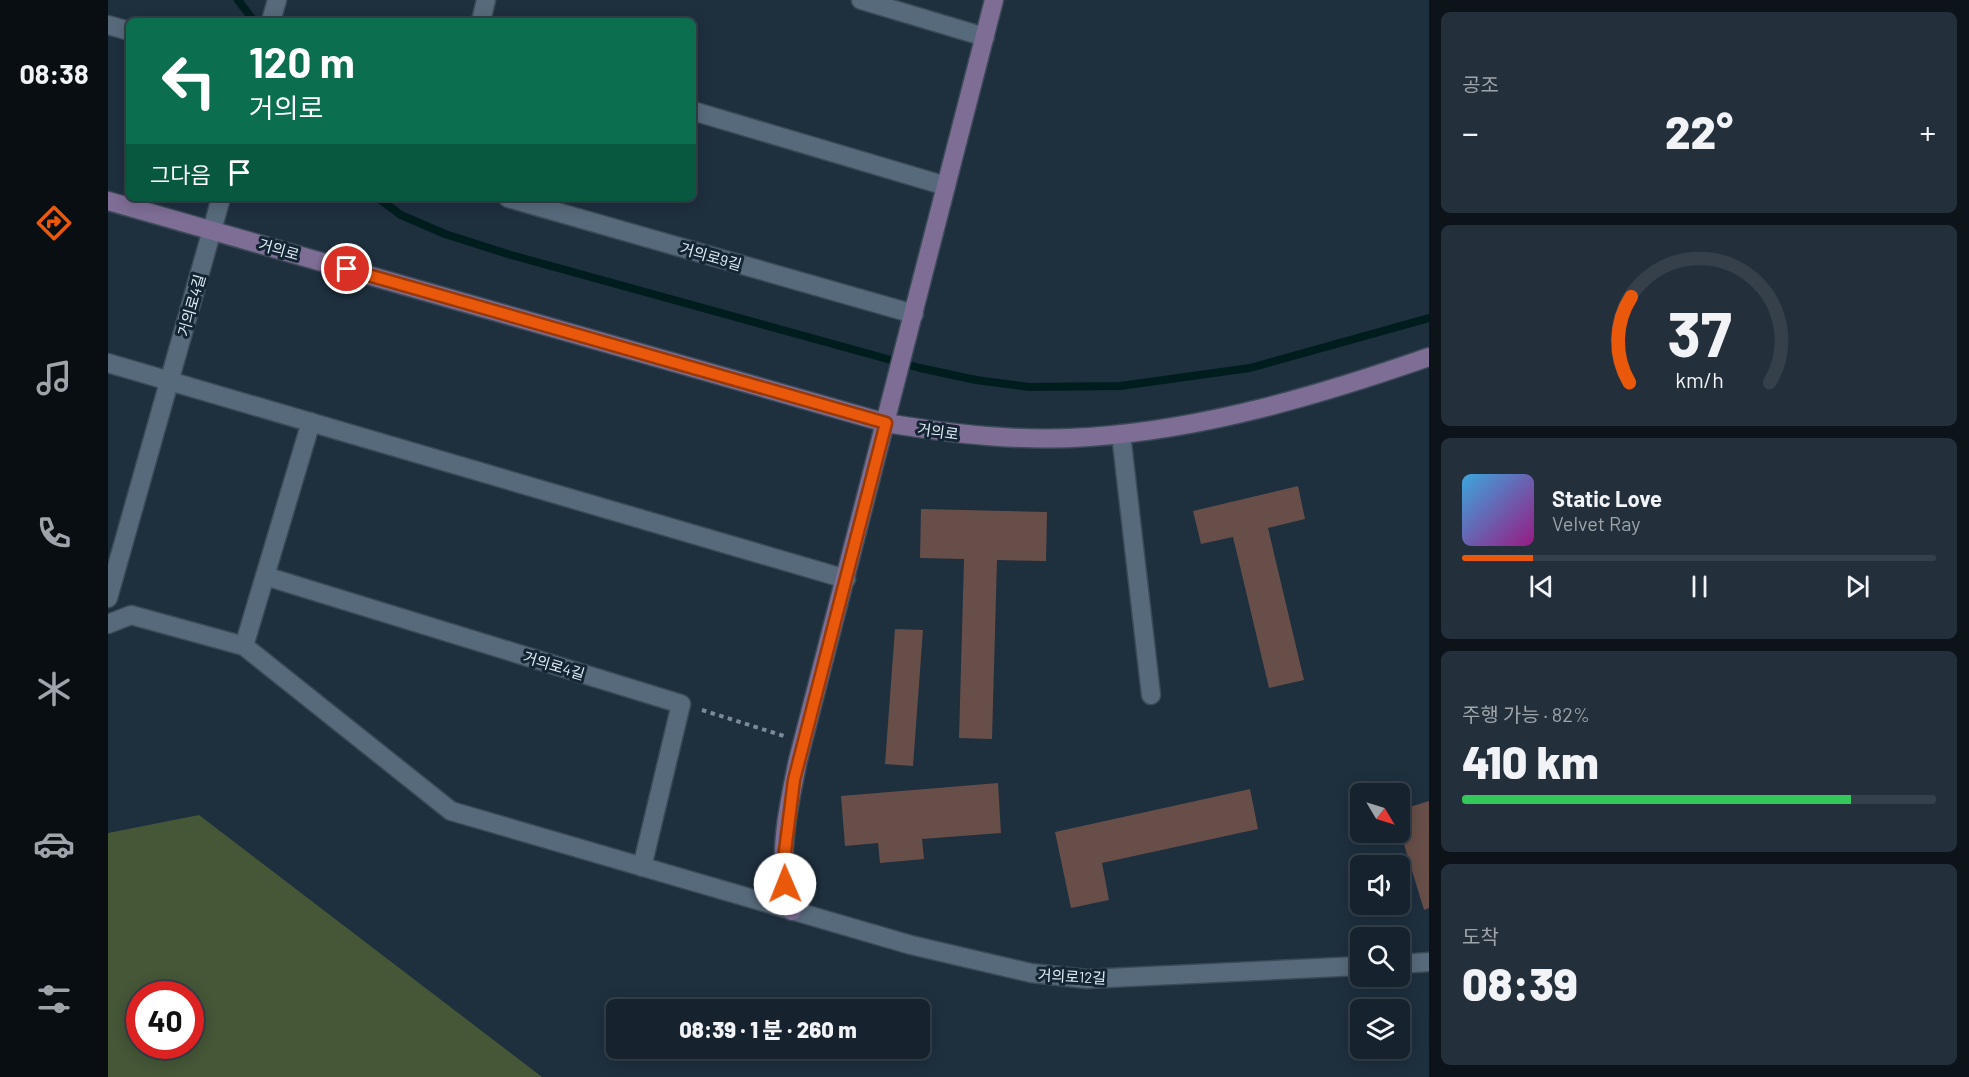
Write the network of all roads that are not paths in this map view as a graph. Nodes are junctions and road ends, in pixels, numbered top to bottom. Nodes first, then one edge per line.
1 (277, 0) edge
2 (486, 0) edge
3 (861, 0) edge
4 (994, 0) edge
5 (272, 18) edge
6 (482, 18) edge
7 (108, 25) edge
8 (126, 30) edge
9 (985, 37) junction
10 (696, 112) edge
11 (946, 186) junction
12 (108, 201) edge
13 (220, 201) edge
14 (518, 201) edge
15 (212, 230) junction
16 (914, 314) junction
17 (1429, 357) edge
18 (108, 363) edge
19 (170, 381) junction
20 (311, 422) junction
21 (886, 423) junction
22 (1121, 434) junction
23 (265, 576) junction
24 (846, 579) junction
25 (108, 598) edge
26 (108, 624) edge
27 (244, 646) junction
28 (1151, 695) dead end
29 (642, 867) junction
30 (792, 911) junction
31 (1429, 962) edge
32 (1410, 963) edge
33 (1350, 966) edge

1 - 5 street
2 - 6 street
3 - 9 street
4 - 9 street
7 - 8 street
9 - 11 street
10 - 11 street
11 - 16 street
12 - 15 street, 거의로
13 - 15 street, 거의로4길
14 - 16 street, 거의로9길
15 - 19 street, 거의로4길
15 - 21 street, 거의로
16 - 21 street
17 - 22 street, 거의로
18 - 19 street
19 - 20 street
19 - 25 street, 거의로4길
20 - 23 street
20 - 24 street
21 - 22 street, 거의로
21 - 24 street
22 - 28 street
23 - 27 street
23 - 29 street, 거의로4길
24 - 30 street
26 - 27 street
27 - 29 street
29 - 30 street
30 - 33 street, 거의로12길
31 - 32 street

